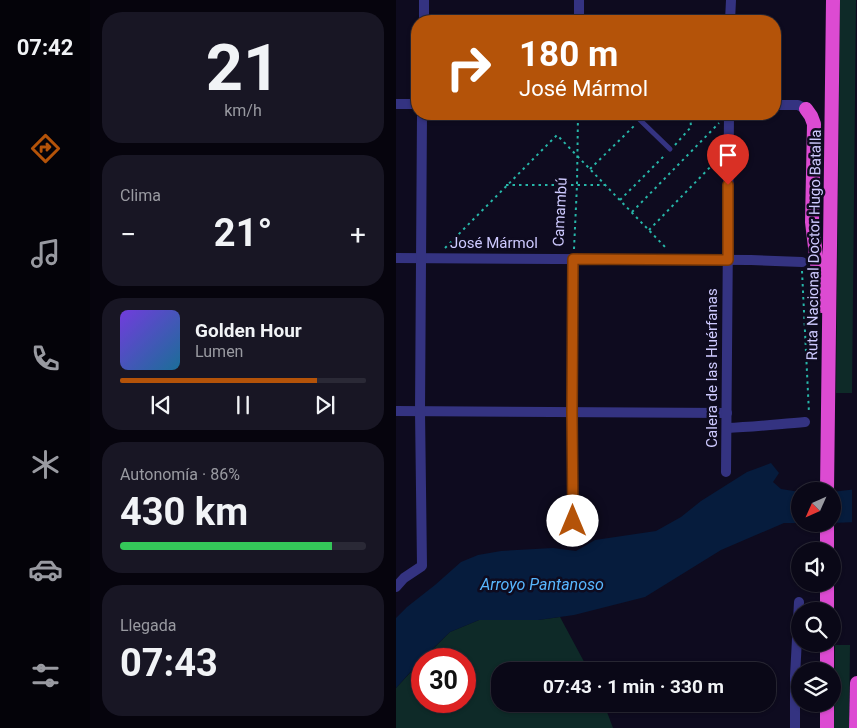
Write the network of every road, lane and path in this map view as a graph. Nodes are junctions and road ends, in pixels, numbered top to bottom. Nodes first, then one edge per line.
1 (424, 0) edge
2 (579, 0) edge
3 (730, 0) edge
4 (833, 0) edge
5 (424, 15) edge
6 (579, 15) edge
7 (730, 15) edge
8 (396, 104) edge
9 (411, 104) edge
10 (781, 105) edge
11 (806, 109) joint
12 (422, 120) edge
13 (578, 120) edge
14 (637, 120) edge
15 (643, 120) edge
16 (690, 120) edge
17 (722, 120) edge
18 (725, 120) edge
19 (729, 148) junction
20 (670, 149) junction
21 (578, 156) junction
22 (590, 169) junction
23 (577, 185) junction
24 (606, 185) junction
25 (506, 186) junction
26 (620, 200) junction
27 (632, 212) junction
28 (649, 230) junction
29 (396, 258) edge
30 (435, 258) junction
31 (421, 259) junction
32 (573, 259) junction
33 (678, 260) junction
34 (728, 260) junction
35 (802, 262) joint
36 (828, 378) junction
37 (396, 411) edge
38 (420, 411) junction
39 (572, 412) junction
40 (727, 413) junction
41 (805, 422) joint
42 (727, 428) junction
43 (726, 472) dead end
44 (827, 482) edge
45 (573, 521) dead end
46 (396, 586) edge
47 (796, 652) edge
48 (857, 683) edge
49 (827, 712) edge
50 (795, 728) edge
51 (827, 728) edge
52 (856, 728) edge

1 - 5 street
2 - 6 street
3 - 7 street
4 - 36 highway, Ruta Nacional Doctor Hugo Batalla
8 - 9 street
10 - 11 street
11 - 36 highway
12 - 31 street
13 - 21 path, Camambú
14 - 22 path
15 - 20 lane
16 - 20 path
17 - 27 path
18 - 19 street, Calera de las Huérfanas
19 - 28 path
19 - 34 street, Calera de las Huérfanas
20 - 26 path
21 - 22 path
21 - 23 path, Camambú
21 - 25 path
22 - 24 path
23 - 24 path
23 - 25 path
23 - 32 path, Camambú
24 - 26 path
25 - 30 path
26 - 27 path
27 - 28 path
28 - 33 path
29 - 31 street, José Mármol
30 - 31 street, José Mármol
30 - 32 street, José Mármol
31 - 38 street
32 - 33 street, José Mármol
32 - 39 street, Camambú
33 - 34 street, José Mármol
34 - 35 street, José Mármol
34 - 40 street, Calera de las Huérfanas
35 - 41 path
36 - 44 highway, Ruta Nacional Doctor Hugo Batalla
37 - 38 street
38 - 39 street
38 - 46 street
39 - 40 street
39 - 45 street, Camambú
40 - 42 street, Calera de las Huérfanas
41 - 42 street
42 - 43 street, Calera de las Huérfanas
47 - 50 street
48 - 52 highway
49 - 51 highway

